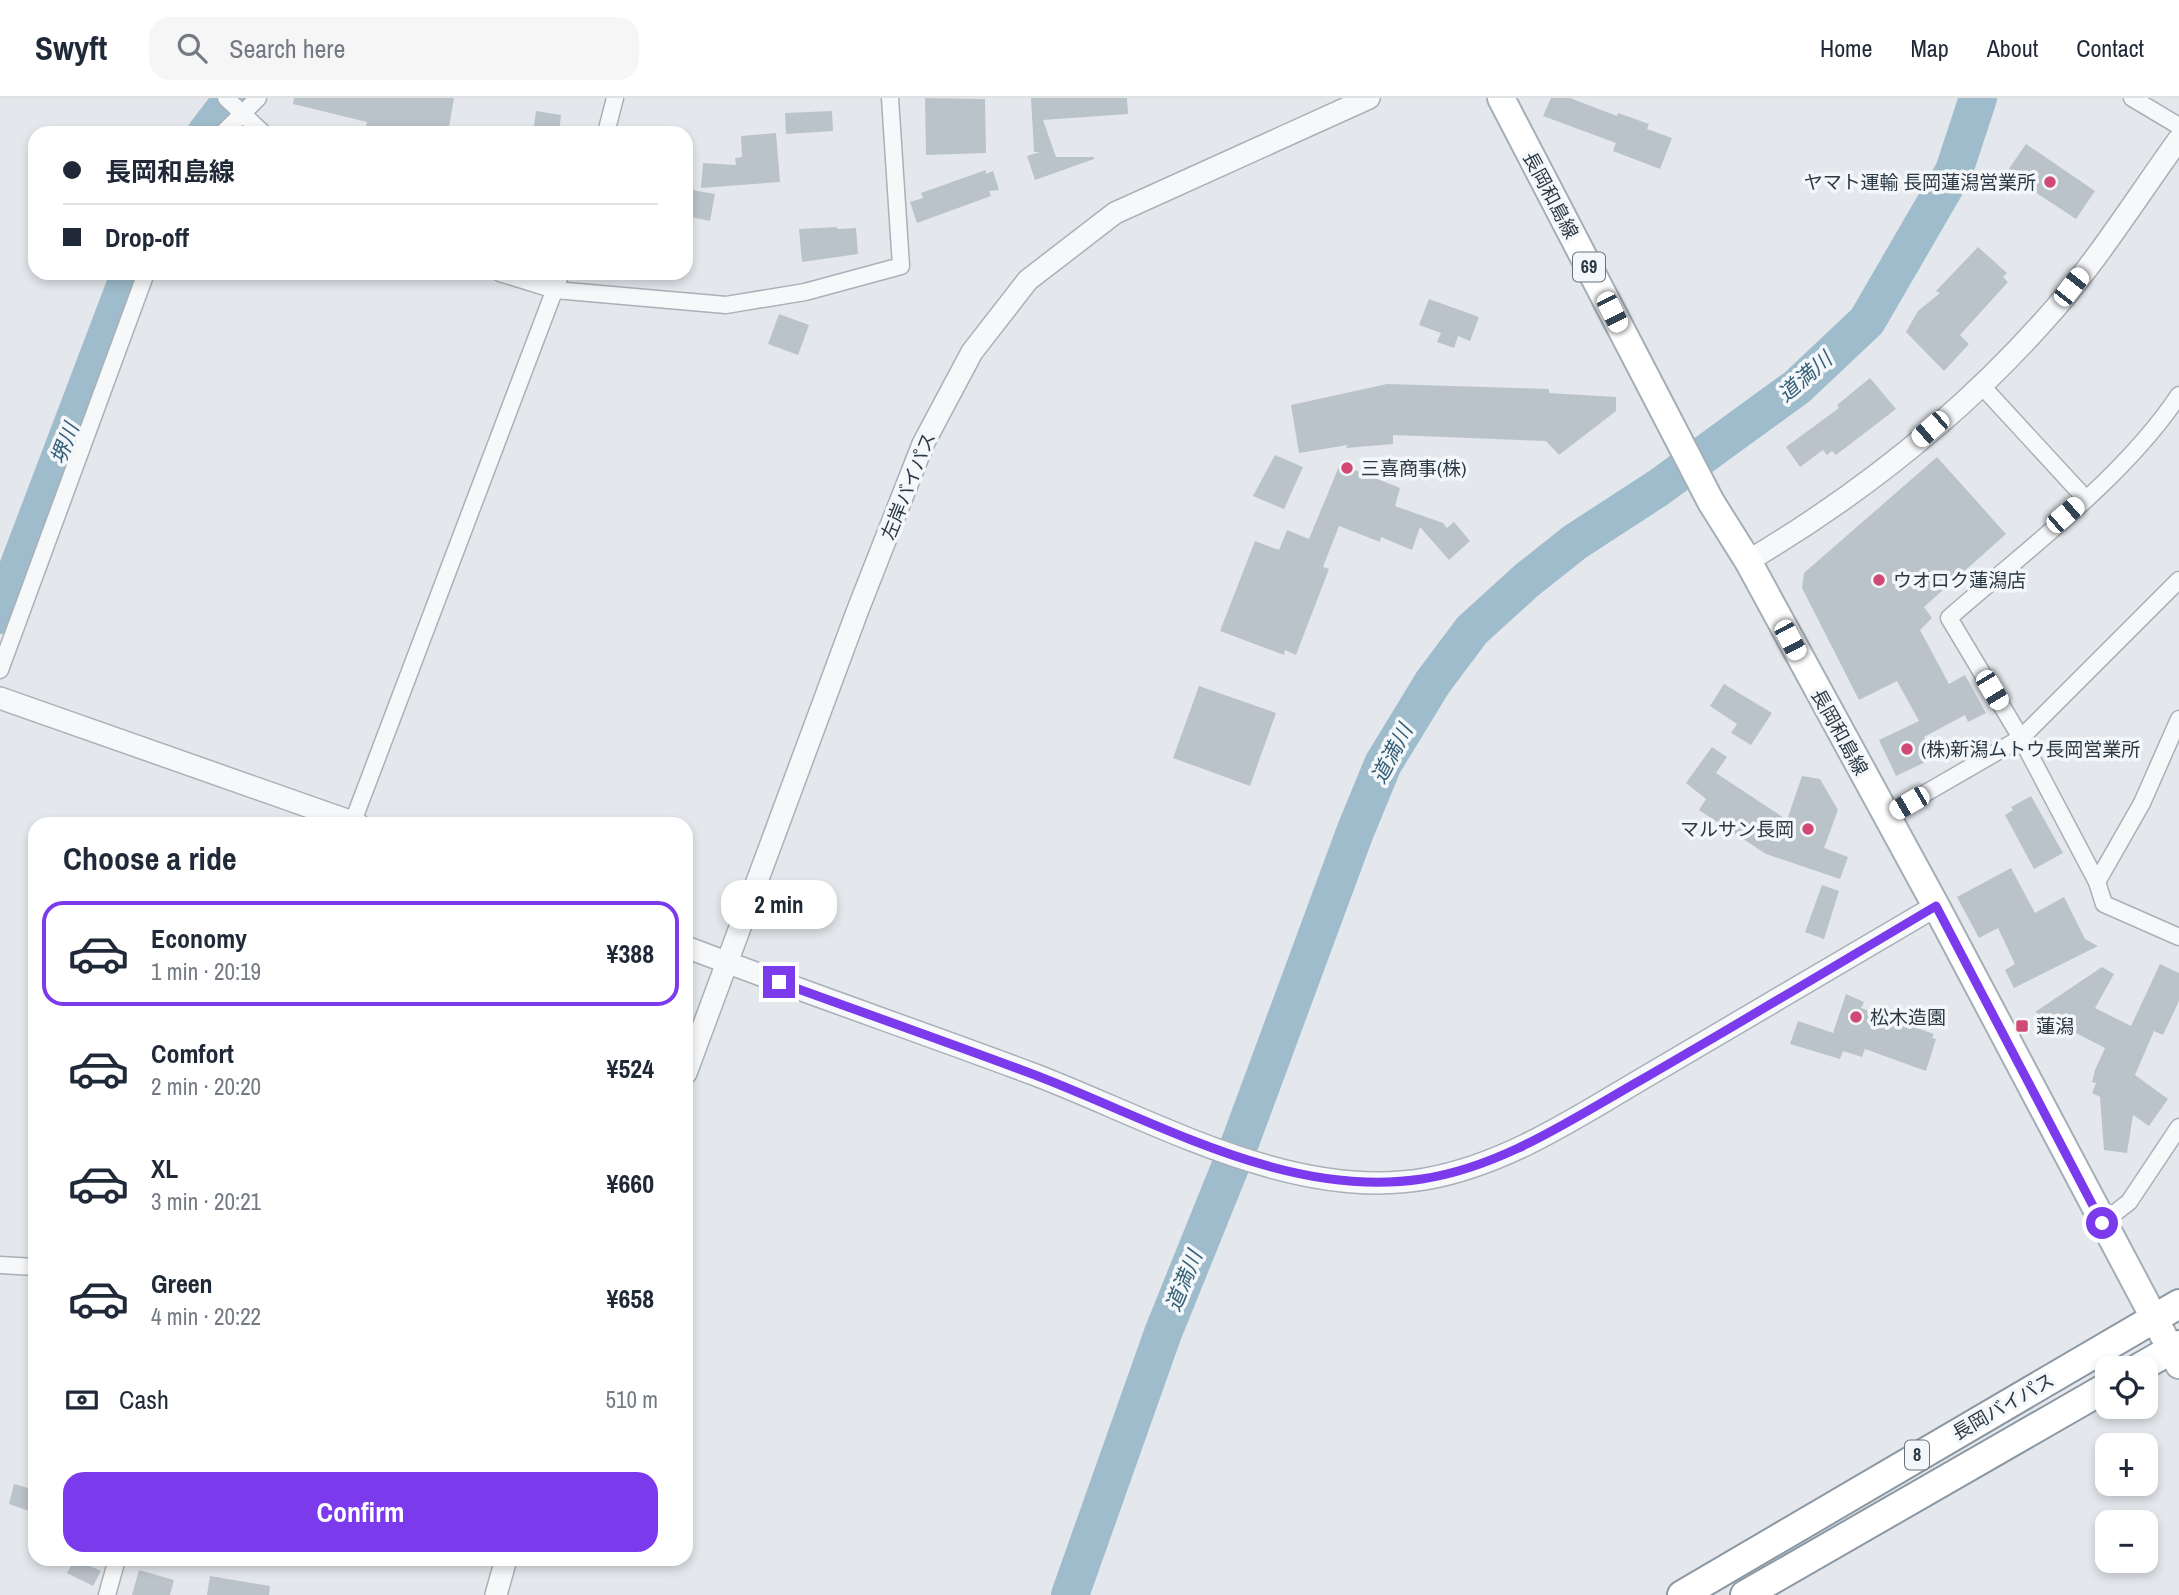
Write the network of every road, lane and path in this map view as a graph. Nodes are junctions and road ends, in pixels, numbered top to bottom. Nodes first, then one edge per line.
1 (226, 98) edge
2 (258, 98) edge
3 (615, 98) edge
4 (890, 98) edge
5 (1369, 98) edge
6 (1500, 98) edge
7 (2132, 98) edge
8 (244, 114) junction
9 (231, 126) edge
10 (256, 126) edge
11 (608, 126) edge
12 (2179, 126) edge
13 (2179, 139) edge
14 (143, 280) edge
15 (523, 280) edge
16 (559, 280) edge
17 (555, 290) junction
18 (1981, 385) junction
19 (2179, 395) edge
20 (2085, 498) junction
21 (1748, 561) junction
22 (2179, 580) edge
23 (0, 670) edge
24 (0, 698) edge
25 (2179, 719) edge
26 (2021, 738) junction
27 (1886, 816) junction
28 (334, 817) edge
29 (357, 817) edge
30 (2097, 882) junction
31 (1936, 906) junction
32 (2179, 937) edge
33 (693, 950) edge
34 (727, 963) junction
35 (693, 1054) edge
36 (2179, 1127) edge
37 (2102, 1223) junction
38 (0, 1265) edge
39 (28, 1267) edge
40 (2179, 1304) edge
41 (2153, 1320) junction
42 (2176, 1353) edge
43 (2158, 1360) edge
44 (2095, 1394) edge
45 (115, 1566) edge
46 (504, 1566) edge
47 (1748, 1594) edge
48 (107, 1595) edge
49 (496, 1595) edge
50 (1682, 1595) edge

1 - 8 street
2 - 8 street
3 - 11 street
4 - 17 street
5 - 34 street, 左岸バイパス
6 - 21 main road, 長岡和島線 / 69
7 - 12 street
8 - 9 street
8 - 10 street
13 - 18 street
14 - 23 street
15 - 17 street
16 - 17 street
17 - 29 street
18 - 20 street
18 - 21 street
19 - 20 street
20 - 26 street
21 - 27 main road, 長岡和島線 / 69
22 - 26 street
24 - 28 street
25 - 30 street
26 - 27 street
26 - 30 street
27 - 31 main road, 長岡和島線 / 69
30 - 32 street
31 - 34 street
31 - 37 main road, 長岡和島線 / 69
33 - 34 street
34 - 35 street, 左岸バイパス
36 - 37 street
37 - 41 main road, 長岡和島線 / 69
38 - 39 street
40 - 41 highway, 長岡バイパス / 8
41 - 42 main road, 長岡和島線 / 69
41 - 50 highway, 長岡バイパス / 8
42 - 43 highway
44 - 47 highway, 長岡バイパス / 8
45 - 48 street
46 - 49 street

